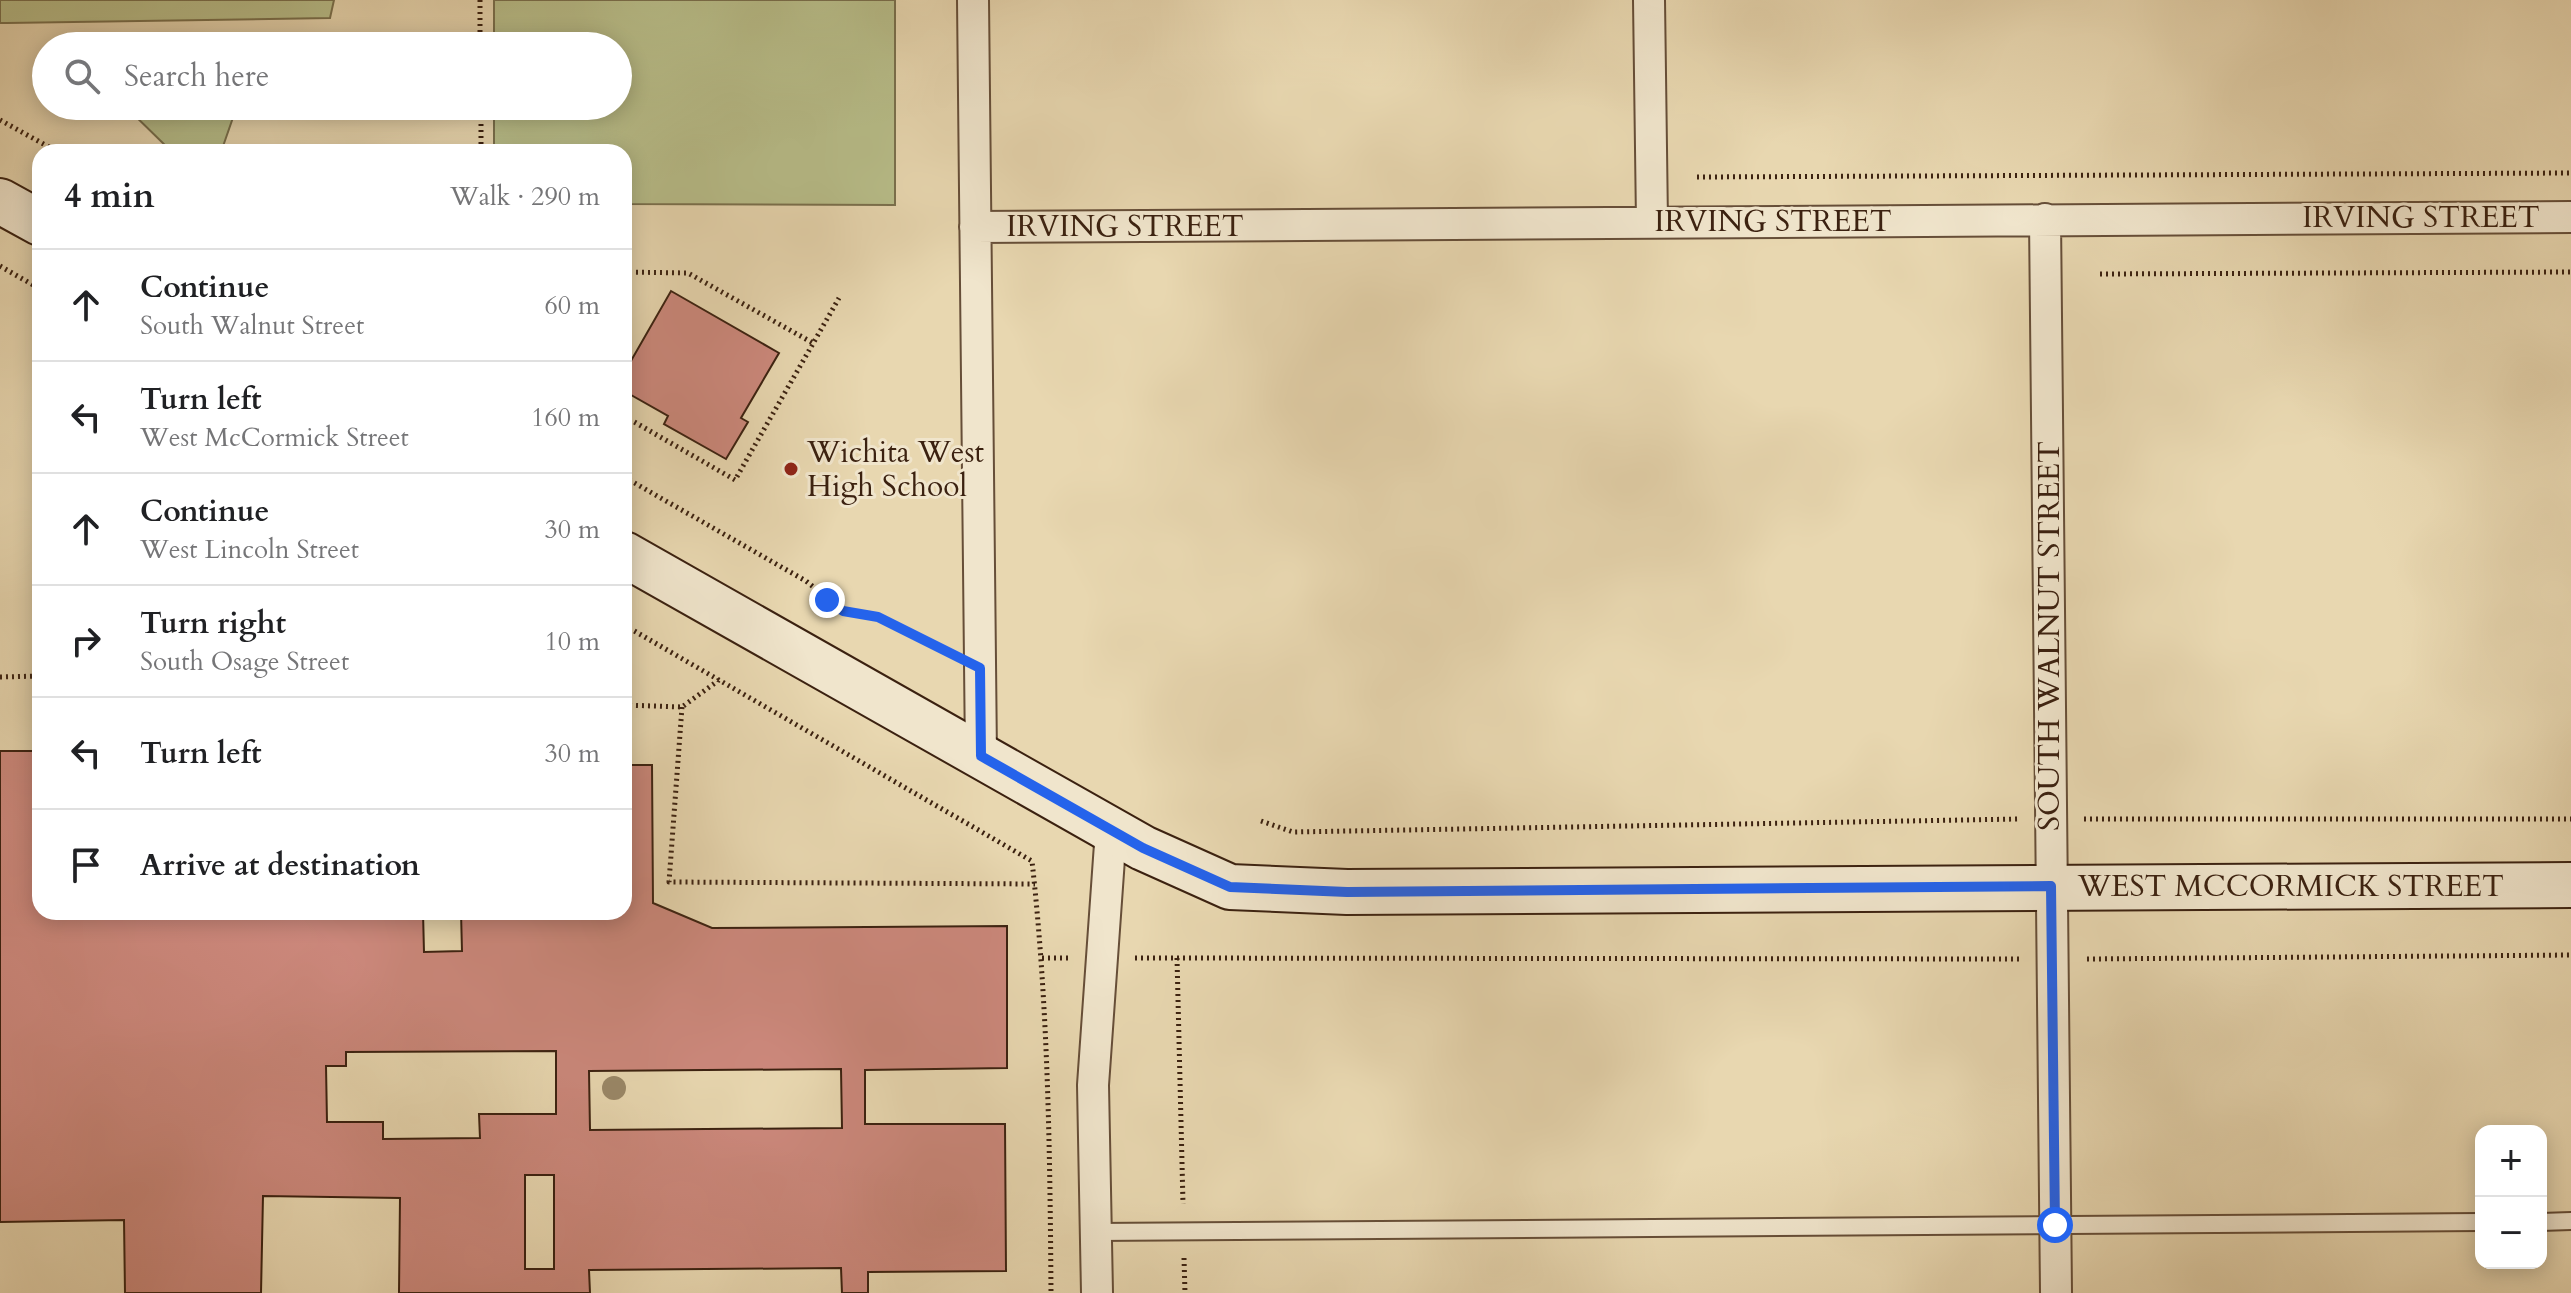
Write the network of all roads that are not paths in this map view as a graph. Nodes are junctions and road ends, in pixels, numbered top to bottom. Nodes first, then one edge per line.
1 (973, 0) edge
2 (1649, 0) edge
3 (0, 201) edge
4 (2571, 217) edge
5 (32, 219) edge
6 (2045, 219) junction
7 (1652, 222) junction
8 (975, 227) junction
9 (632, 559) edge
10 (981, 756) junction
11 (1111, 830) junction
12 (2571, 885) edge
13 (2051, 886) junction
14 (2571, 1221) edge
15 (2475, 1222) edge
16 (2547, 1222) edge
17 (2055, 1225) junction
18 (1096, 1232) junction
19 (1097, 1293) edge
20 (2056, 1293) edge

1 - 8 street
2 - 7 street
3 - 5 street
4 - 6 street, IRVING STREET
6 - 7 street, IRVING STREET
6 - 13 street, SOUTH WALNUT STREET
7 - 8 street, IRVING STREET
8 - 10 street
9 - 10 street, WEST MCCORMICK STREET
10 - 11 street, WEST MCCORMICK STREET
11 - 13 street, WEST MCCORMICK STREET
11 - 18 street
12 - 13 street, WEST MCCORMICK STREET
13 - 17 street, SOUTH WALNUT STREET
14 - 16 lane
15 - 17 lane
17 - 18 lane
17 - 20 street, SOUTH WALNUT STREET
18 - 19 street

